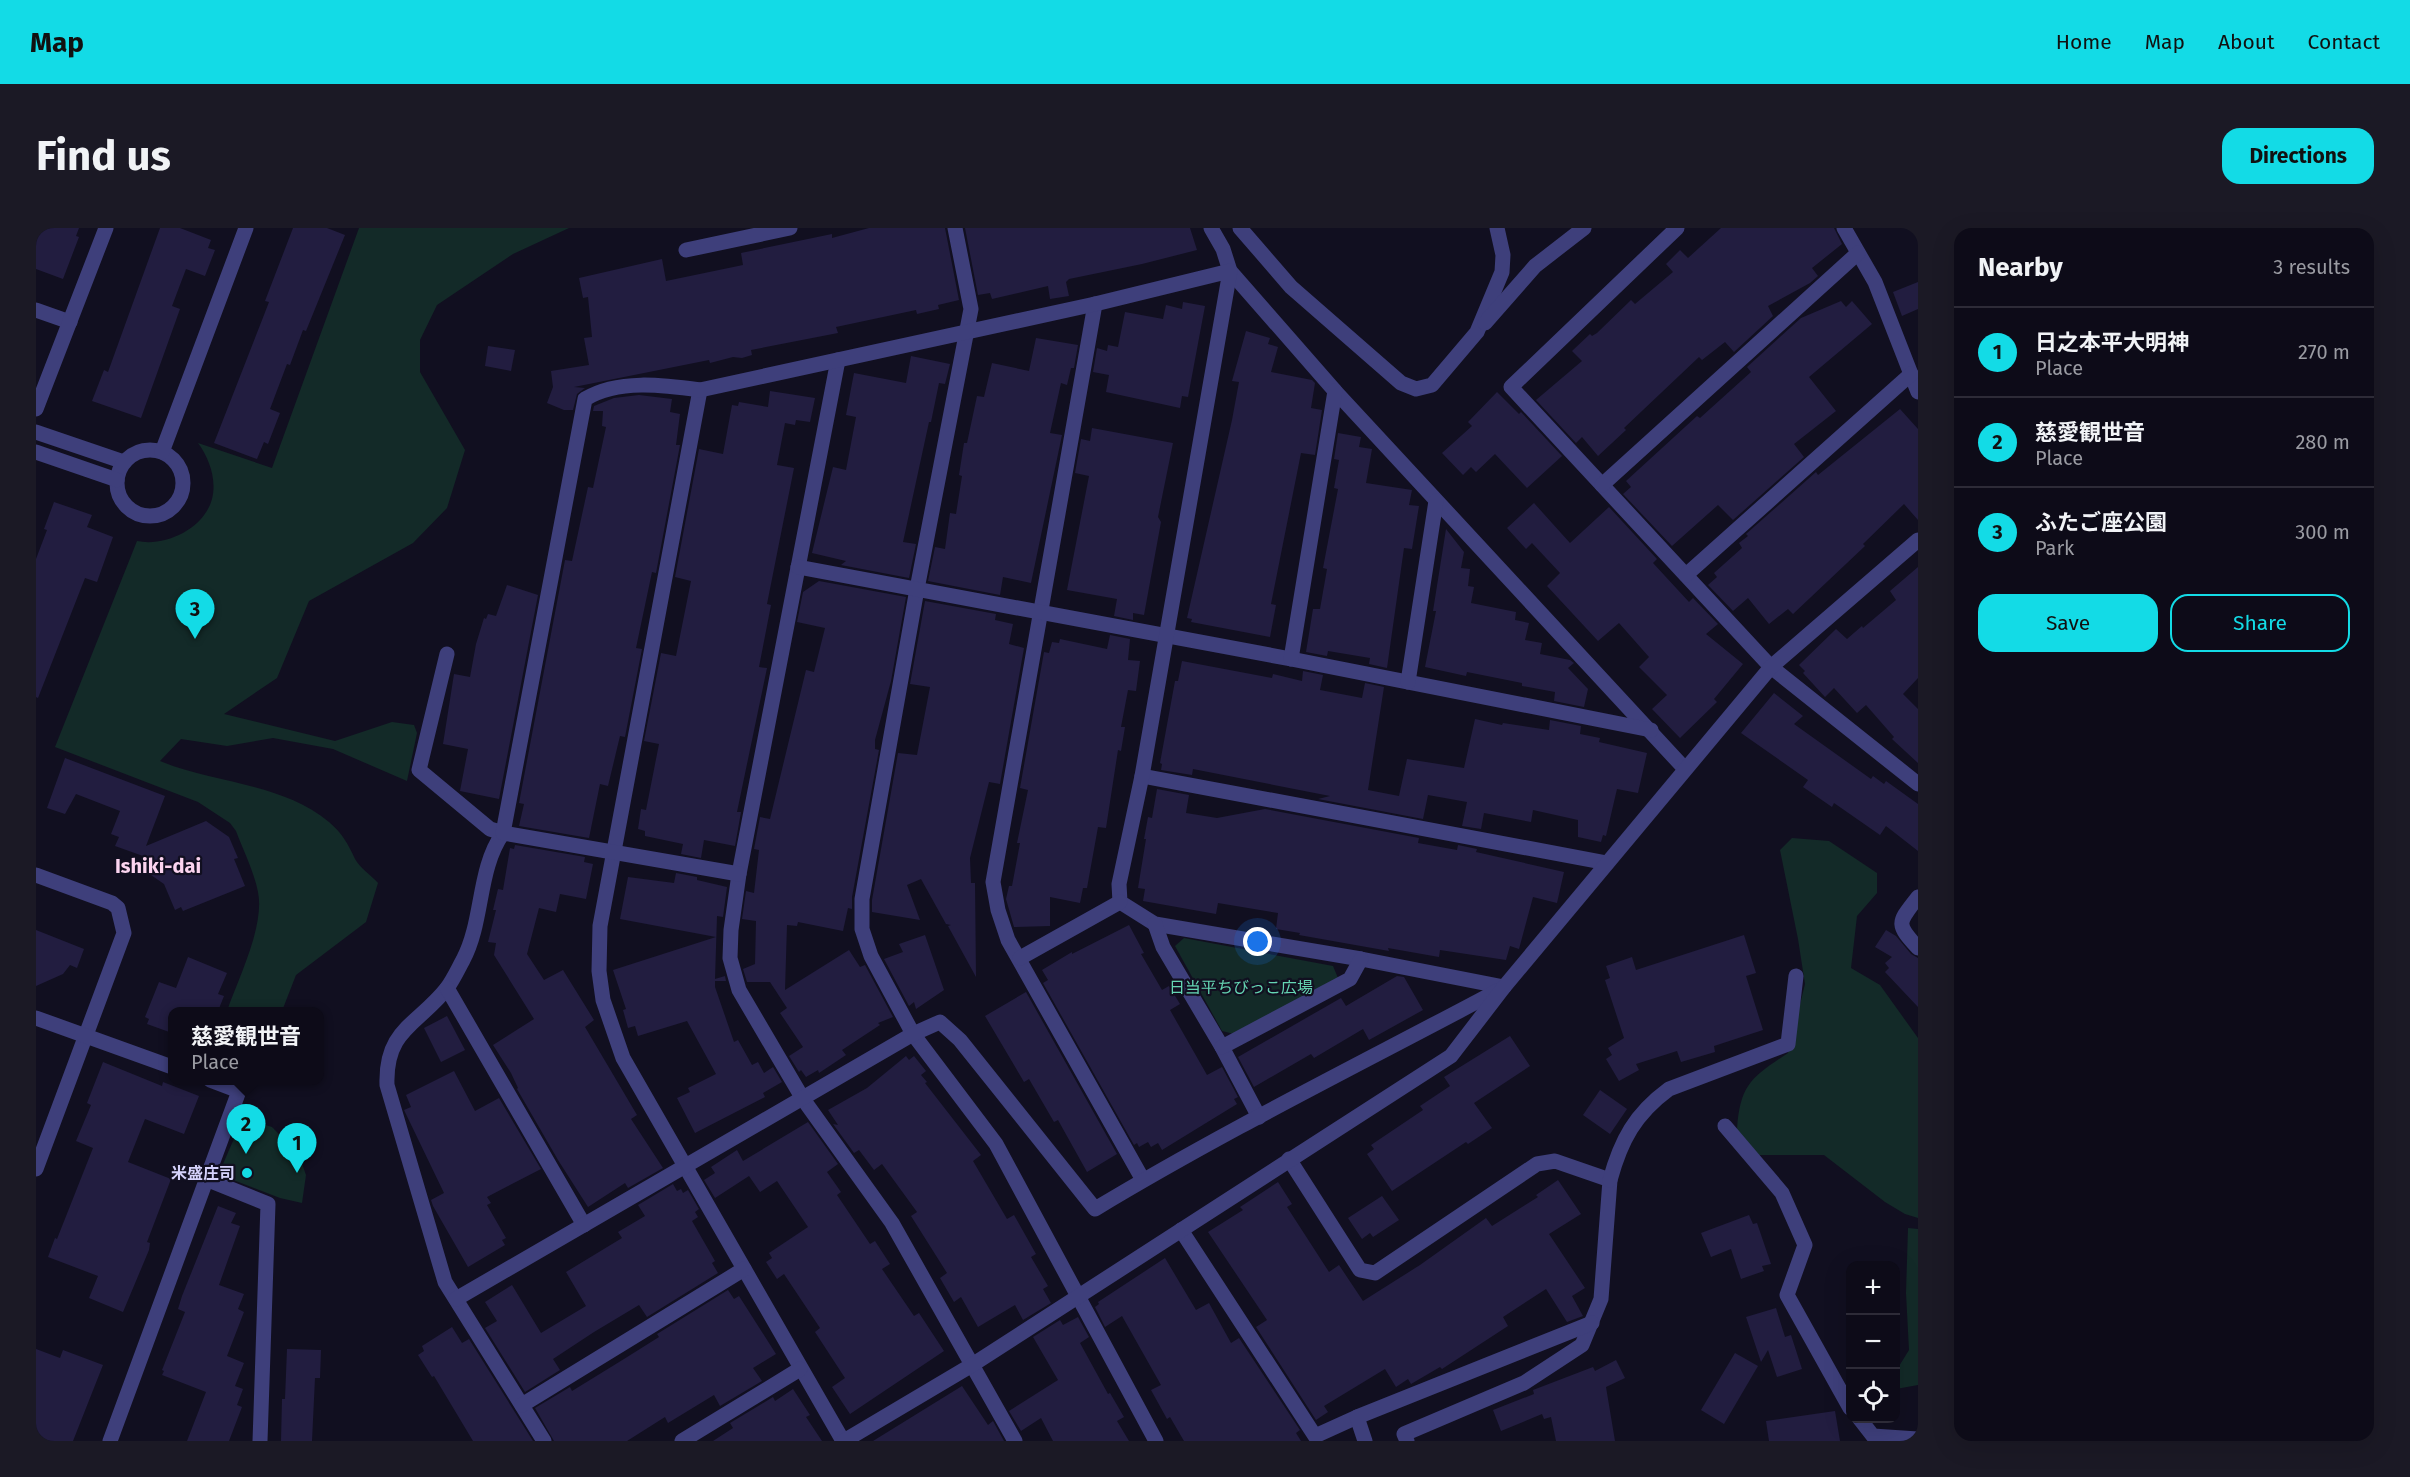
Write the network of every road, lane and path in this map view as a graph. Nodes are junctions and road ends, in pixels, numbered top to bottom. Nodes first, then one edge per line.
1 (106, 228) edge
2 (246, 228) edge
3 (790, 228) edge
4 (955, 228) edge
5 (1211, 228) edge
6 (1240, 228) edge
7 (1497, 228) edge
8 (1584, 228) edge
9 (1844, 228) edge
10 (1669, 231) edge
11 (686, 250) dead end
12 (1858, 253) junction
13 (1230, 271) junction
14 (1095, 304) junction
15 (36, 310) edge
16 (70, 322) junction
17 (967, 331) junction
18 (1477, 332) junction
19 (838, 360) junction
20 (1911, 374) junction
21 (700, 390) junction
22 (1335, 391) junction
23 (1918, 392) edge
24 (36, 409) edge
25 (36, 432) edge
26 (36, 452) edge
27 (162, 452) junction
28 (124, 462) junction
29 (117, 480) junction
30 (1602, 485) junction
31 (1437, 501) junction
32 (1918, 540) edge
33 (798, 567) junction
34 (1686, 575) junction
35 (917, 590) junction
36 (1040, 614) junction
37 (1166, 635) junction
38 (447, 654) dead end
39 (1291, 659) junction
40 (1771, 667) junction
41 (1408, 682) junction
42 (1651, 730) junction
43 (1685, 769) junction
44 (1142, 776) junction
45 (1918, 784) edge
46 (502, 833) junction
47 (615, 852) junction
48 (1607, 863) junction
49 (739, 874) junction
50 (36, 875) edge
51 (1918, 897) edge
52 (1120, 902) junction
53 (1155, 924) junction
54 (1918, 948) edge
55 (1020, 958) junction
56 (1361, 959) junction
57 (1796, 976) dead end
58 (1504, 987) junction
59 (447, 988) junction
60 (36, 1018) edge
61 (913, 1034) junction
62 (86, 1035) junction
63 (1222, 1047) junction
64 (168, 1066) edge
65 (223, 1085) edge
66 (803, 1099) junction
67 (1259, 1117) junction
68 (1725, 1126) dead end
69 (1289, 1159) junction
70 (685, 1167) junction
71 (36, 1168) edge
72 (206, 1179) junction
73 (1143, 1180) junction
74 (1610, 1180) junction
75 (584, 1225) junction
76 (1181, 1230) junction
77 (744, 1269) junction
78 (1079, 1294) junction
79 (456, 1299) junction
80 (1592, 1323) junction
81 (972, 1365) junction
82 (800, 1369) junction
83 (1846, 1399) edge
84 (522, 1405) junction
85 (1357, 1417) junction
86 (1862, 1423) edge
87 (1918, 1439) edge
88 (110, 1441) edge
89 (260, 1441) edge
90 (544, 1441) edge
91 (682, 1441) edge
92 (843, 1441) edge
93 (1015, 1441) edge
94 (1156, 1441) edge
95 (1365, 1441) edge
96 (1407, 1441) edge

1 - 16 street
2 - 27 street
3 - 11 street
4 - 17 street
5 - 13 street
6 - 18 street
7 - 18 street
8 - 18 street
9 - 12 street
10 - 30 street
12 - 20 street
12 - 30 street
13 - 14 street
13 - 22 street
13 - 37 street
14 - 17 street
14 - 36 street
15 - 16 street
16 - 24 street
17 - 19 street
17 - 35 street
19 - 21 street
19 - 33 street
20 - 23 street
20 - 34 street
21 - 46 street
21 - 47 street
22 - 31 street
22 - 39 street
25 - 28 street
26 - 29 street
27 - 28 street
27 - 29 street
28 - 29 street
30 - 34 street
31 - 41 street
31 - 42 street
32 - 40 street
33 - 35 street
33 - 49 street
34 - 40 street
35 - 36 street
35 - 61 street
36 - 37 street
36 - 55 street
37 - 39 street
37 - 44 street
38 - 46 street
39 - 41 street
40 - 43 street
40 - 45 street
41 - 42 street
42 - 43 street
43 - 48 street
44 - 48 street
44 - 52 street
46 - 47 street
46 - 59 street
47 - 49 street
47 - 70 street
48 - 58 street
49 - 66 street
50 - 62 street
51 - 54 street
52 - 53 street
52 - 55 street
53 - 56 street
53 - 63 street
55 - 73 street
56 - 58 street
56 - 63 street
57 - 74 street
58 - 67 street
58 - 69 street
59 - 75 street
59 - 79 street
60 - 62 street
61 - 66 street
61 - 73 street
61 - 78 street
62 - 64 street
62 - 71 street
63 - 67 street
65 - 72 street
66 - 70 street
66 - 81 street
67 - 73 street
68 - 83 street
69 - 74 street
69 - 76 street
70 - 75 street
70 - 77 street
72 - 88 street
72 - 89 street
74 - 80 street
75 - 79 street
76 - 78 street
76 - 85 street
77 - 82 street
77 - 84 street
78 - 81 street
78 - 94 street
79 - 84 street
80 - 85 street
80 - 96 street
81 - 92 street
81 - 93 street
82 - 91 street
82 - 92 street
84 - 90 street
85 - 95 street
86 - 87 street

